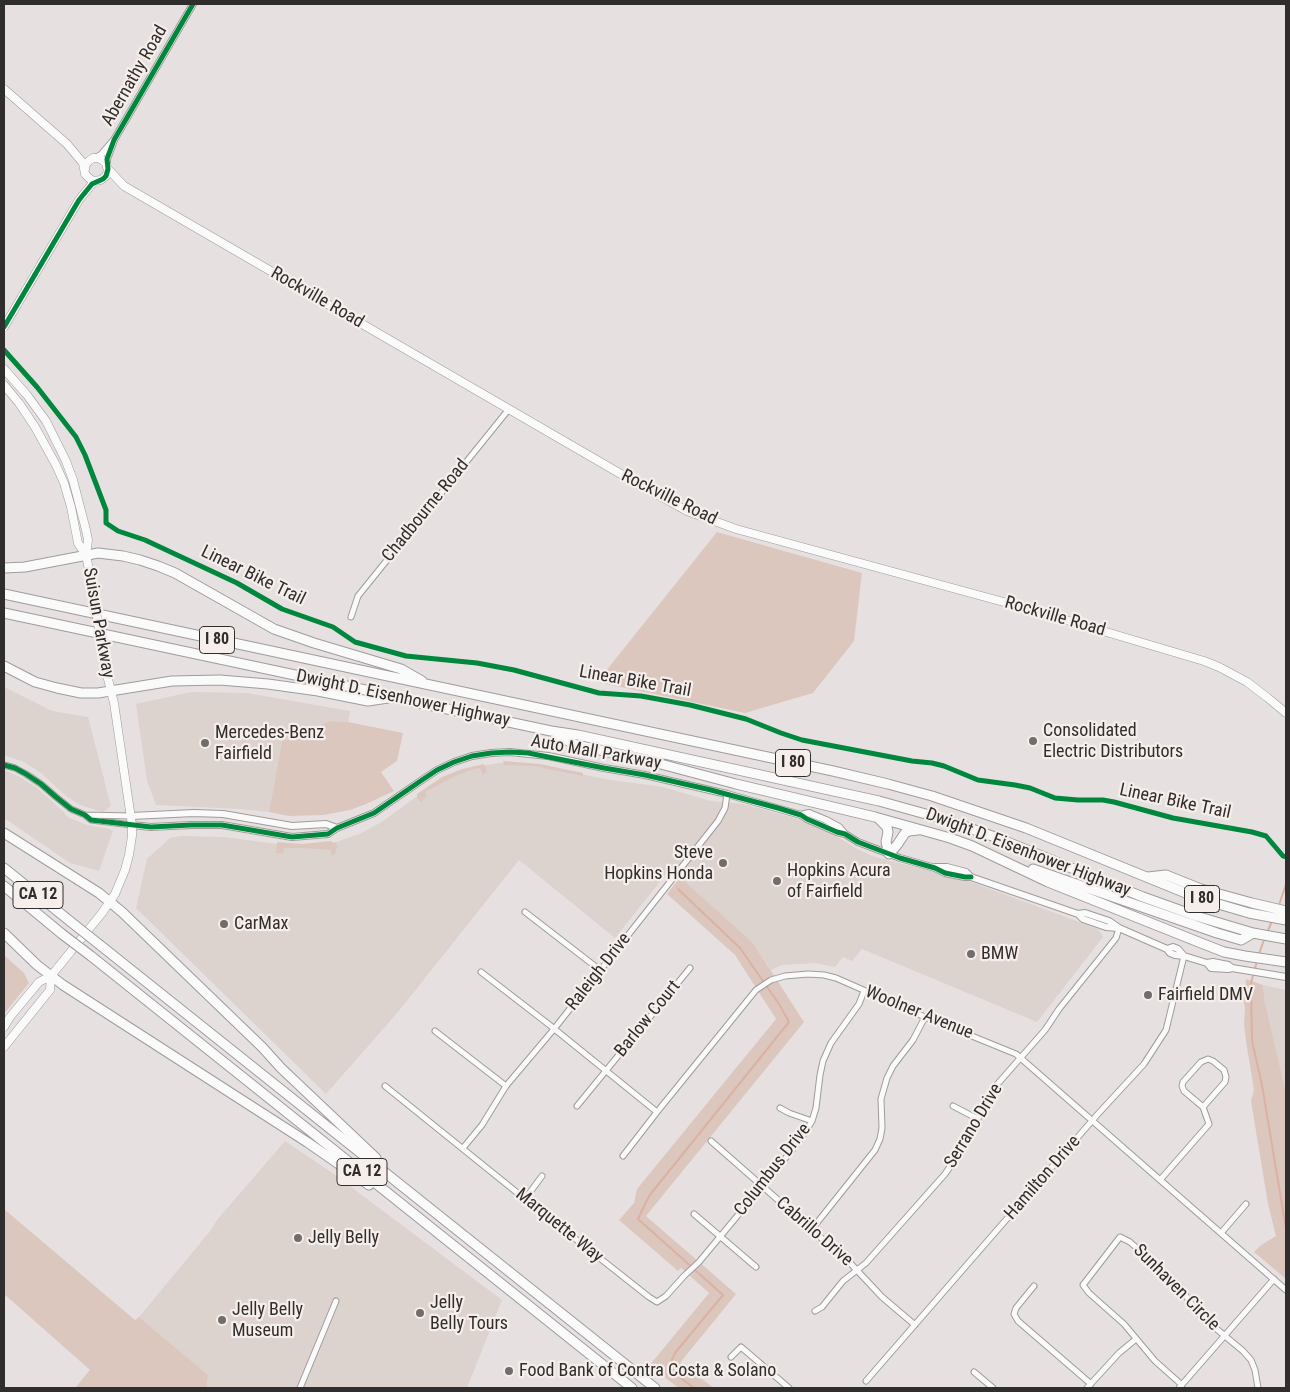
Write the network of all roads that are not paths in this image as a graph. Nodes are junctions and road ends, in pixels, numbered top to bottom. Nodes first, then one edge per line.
1 (193, 4) edge
2 (4, 89) edge
3 (114, 140) junction
4 (67, 144) junction
5 (94, 158) junction
6 (107, 167) junction
7 (85, 173) junction
8 (99, 181) junction
9 (124, 186) junction
10 (79, 200) junction
11 (4, 327) edge
12 (4, 369) edge
13 (4, 385) edge
14 (509, 409) junction
15 (86, 555) junction
16 (4, 568) edge
17 (4, 594) edge
18 (4, 613) edge
19 (351, 617) dead end
20 (4, 666) edge
21 (431, 686) junction
22 (111, 691) junction
23 (390, 697) junction
24 (1286, 713) edge
25 (551, 731) junction
26 (4, 765) edge
27 (727, 794) junction
28 (85, 814) junction
29 (131, 816) junction
30 (875, 817) junction
31 (132, 825) junction
32 (337, 828) junction
33 (921, 829) junction
34 (4, 833) edge
35 (889, 854) junction
36 (997, 858) junction
37 (4, 868) edge
38 (1145, 877) junction
39 (4, 886) edge
40 (110, 902) junction
41 (1285, 910) edge
42 (525, 912) dead end
43 (1284, 920) edge
44 (1119, 928) junction
45 (4, 933) edge
46 (1253, 933) junction
47 (1286, 939) edge
48 (1184, 956) junction
49 (1286, 962) edge
50 (690, 968) dead end
51 (600, 970) junction
52 (481, 972) dead end
53 (51, 976) junction
54 (1286, 977) edge
55 (864, 991) junction
56 (925, 1017) junction
57 (4, 1027) edge
58 (554, 1029) junction
59 (435, 1031) dead end
60 (4, 1047) edge
61 (1021, 1058) junction
62 (606, 1071) junction
63 (386, 1086) dead end
64 (506, 1086) junction
65 (577, 1106) dead end
66 (953, 1106) dead end
67 (1203, 1107) junction
68 (780, 1108) dead end
69 (657, 1112) junction
70 (978, 1119) junction
71 (812, 1121) junction
72 (1092, 1121) junction
73 (711, 1142) dead end
74 (463, 1148) junction
75 (623, 1156) dead end
76 (542, 1176) dead end
77 (1160, 1180) junction
78 (398, 1182) junction
79 (762, 1187) junction
80 (525, 1199) junction
81 (1246, 1204) dead end
82 (411, 1211) junction
83 (694, 1214) dead end
84 (812, 1229) junction
85 (1220, 1233) junction
86 (720, 1237) junction
87 (756, 1267) dead end
88 (858, 1270) junction
89 (1274, 1279) junction
90 (1034, 1286) dead end
91 (1286, 1290) edge
92 (336, 1301) dead end
93 (657, 1302) joint
94 (815, 1311) dead end
95 (915, 1325) junction
96 (1226, 1336) junction
97 (1136, 1339) junction
98 (731, 1357) dead end
99 (974, 1372) dead end
100 (866, 1382) dead end
101 (1089, 1386) edge
102 (1180, 1387) edge
103 (300, 1388) edge
104 (632, 1388) edge
105 (655, 1388) edge
106 (789, 1388) edge
107 (993, 1388) edge
108 (1258, 1388) edge

1 - 3 street, Abernathy Road
2 - 4 main road
3 - 5 street, Abernathy Road
3 - 6 street, Abernathy Road
4 - 5 main road
4 - 7 main road
5 - 6 main road
5 - 7 main road
6 - 8 main road
6 - 9 main road, Rockville Road
7 - 8 main road
7 - 10 main road
8 - 9 main road, Rockville Road
8 - 10 main road
9 - 14 main road, Rockville Road
10 - 11 main road
12 - 15 main road, Suisun Parkway
13 - 15 main road, Suisun Parkway
14 - 19 street, Chadbourne Road
14 - 24 main road, Rockville Road
15 - 16 highway
15 - 21 highway
15 - 22 main road, Suisun Parkway, bridge
17 - 21 highway, Dwight D. Eisenhower Highway / I 80
18 - 23 highway, Dwight D. Eisenhower Highway / I 80
20 - 22 highway
21 - 38 highway, Dwight D. Eisenhower Highway / I 80
22 - 23 highway
22 - 29 main road
23 - 25 highway, Dwight D. Eisenhower Highway / I 80
25 - 30 highway
25 - 46 highway, Dwight D. Eisenhower Highway / I 80
26 - 28 street
27 - 32 street, Auto Mall Parkway
27 - 35 street, Auto Mall Parkway
27 - 51 street, Raleigh Drive
28 - 29 street
28 - 31 street
29 - 31 main road
29 - 32 street, Auto Mall Parkway
30 - 33 highway
30 - 35 highway
31 - 32 street, Auto Mall Parkway
31 - 40 main road
33 - 35 highway
33 - 36 highway
34 - 40 highway
35 - 44 street, Auto Mall Parkway
36 - 46 highway
36 - 49 highway
37 - 78 highway, CA 12, bridge
38 - 41 highway
38 - 43 highway, Dwight D. Eisenhower Highway / I 80
39 - 82 highway, CA 12, bridge
40 - 53 main road
40 - 78 highway
42 - 51 street
44 - 48 street, Auto Mall Parkway
44 - 61 street, Serrano Drive
45 - 53 highway
46 - 47 highway, Dwight D. Eisenhower Highway / I 80
48 - 54 street, Auto Mall Parkway
48 - 72 street, Hamilton Drive
50 - 62 street, Barlow Court
51 - 58 street, Raleigh Drive
52 - 58 street
53 - 57 main road
53 - 60 main road
53 - 82 highway
55 - 56 street, Woolner Avenue
55 - 69 street, Woolner Avenue
55 - 71 street, Columbus Drive
56 - 61 street, Woolner Avenue
56 - 84 street
58 - 62 street
58 - 64 street, Raleigh Drive
59 - 64 street
61 - 70 street, Serrano Drive
61 - 72 street, Woolner Avenue
62 - 65 street, Barlow Court
62 - 69 street
63 - 74 street, Marquette Way
64 - 74 street, Raleigh Drive
66 - 70 street
67 - 67 street
67 - 77 street
68 - 71 street
69 - 75 street, Woolner Avenue
70 - 88 street, Serrano Drive
71 - 79 street, Columbus Drive
72 - 77 street, Woolner Avenue
72 - 95 street, Hamilton Drive
73 - 79 street, Cabrillo Drive
74 - 80 street, Marquette Way
76 - 80 street
77 - 85 street, Woolner Avenue
78 - 105 highway, CA 12
79 - 84 street, Cabrillo Drive
79 - 86 street, Columbus Drive
80 - 93 street, Marquette Way
81 - 85 street
82 - 104 highway, CA 12
83 - 86 street
84 - 88 street, Cabrillo Drive
85 - 89 street, Woolner Avenue
86 - 87 street
86 - 93 street, Columbus Drive
88 - 94 street, Serrano Drive
88 - 95 street, Cabrillo Drive
89 - 91 street, Woolner Avenue
89 - 96 street
90 - 101 street
92 - 103 street
95 - 100 street, Hamilton Drive
96 - 97 street, Sunhaven Circle
96 - 102 street
96 - 108 street
97 - 101 street
97 - 102 street, Sunhaven Circle
98 - 106 street
99 - 107 street

